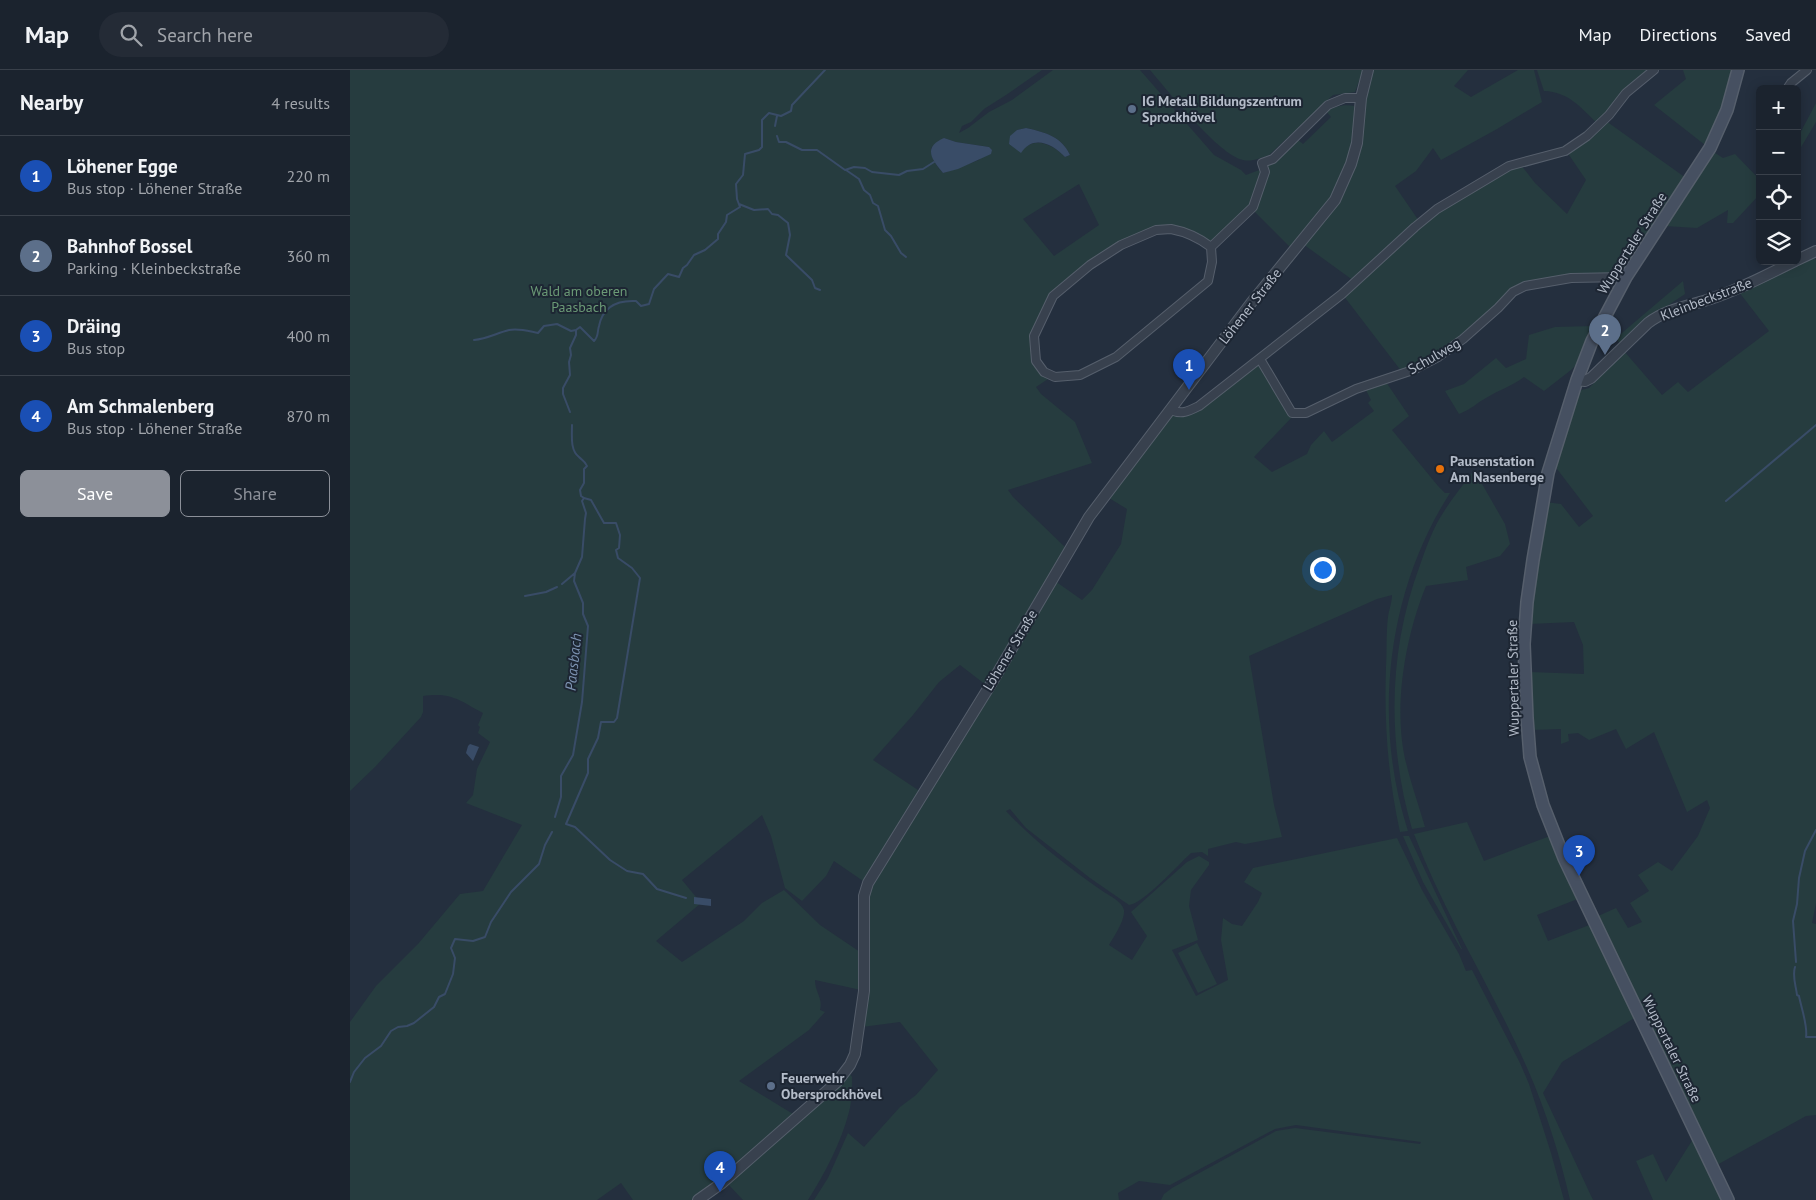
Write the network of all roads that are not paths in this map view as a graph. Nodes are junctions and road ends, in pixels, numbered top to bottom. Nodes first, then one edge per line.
1 (1368, 70) edge
2 (1654, 70) edge
3 (1738, 70) edge
4 (1807, 70) edge
5 (1790, 85) edge
6 (1361, 98) junction
7 (1211, 247) junction
8 (1816, 252) edge
9 (1801, 259) edge
10 (1788, 265) edge
11 (1626, 277) junction
12 (1260, 359) junction
13 (1577, 380) junction
14 (1170, 410) junction
15 (698, 1200) edge
16 (1728, 1200) edge

1 - 6 street, Löhener Straße
2 - 12 street
3 - 11 main road, Wuppertaler Straße
4 - 5 street
6 - 7 street
6 - 14 street, Löhener Straße
7 - 7 street
8 - 9 street, Kleinbeckstraße
10 - 13 street, Kleinbeckstraße
11 - 12 street, Schulweg
11 - 13 main road, Wuppertaler Straße
12 - 14 street
13 - 16 main road, Wuppertaler Straße
14 - 15 street, Löhener Straße

